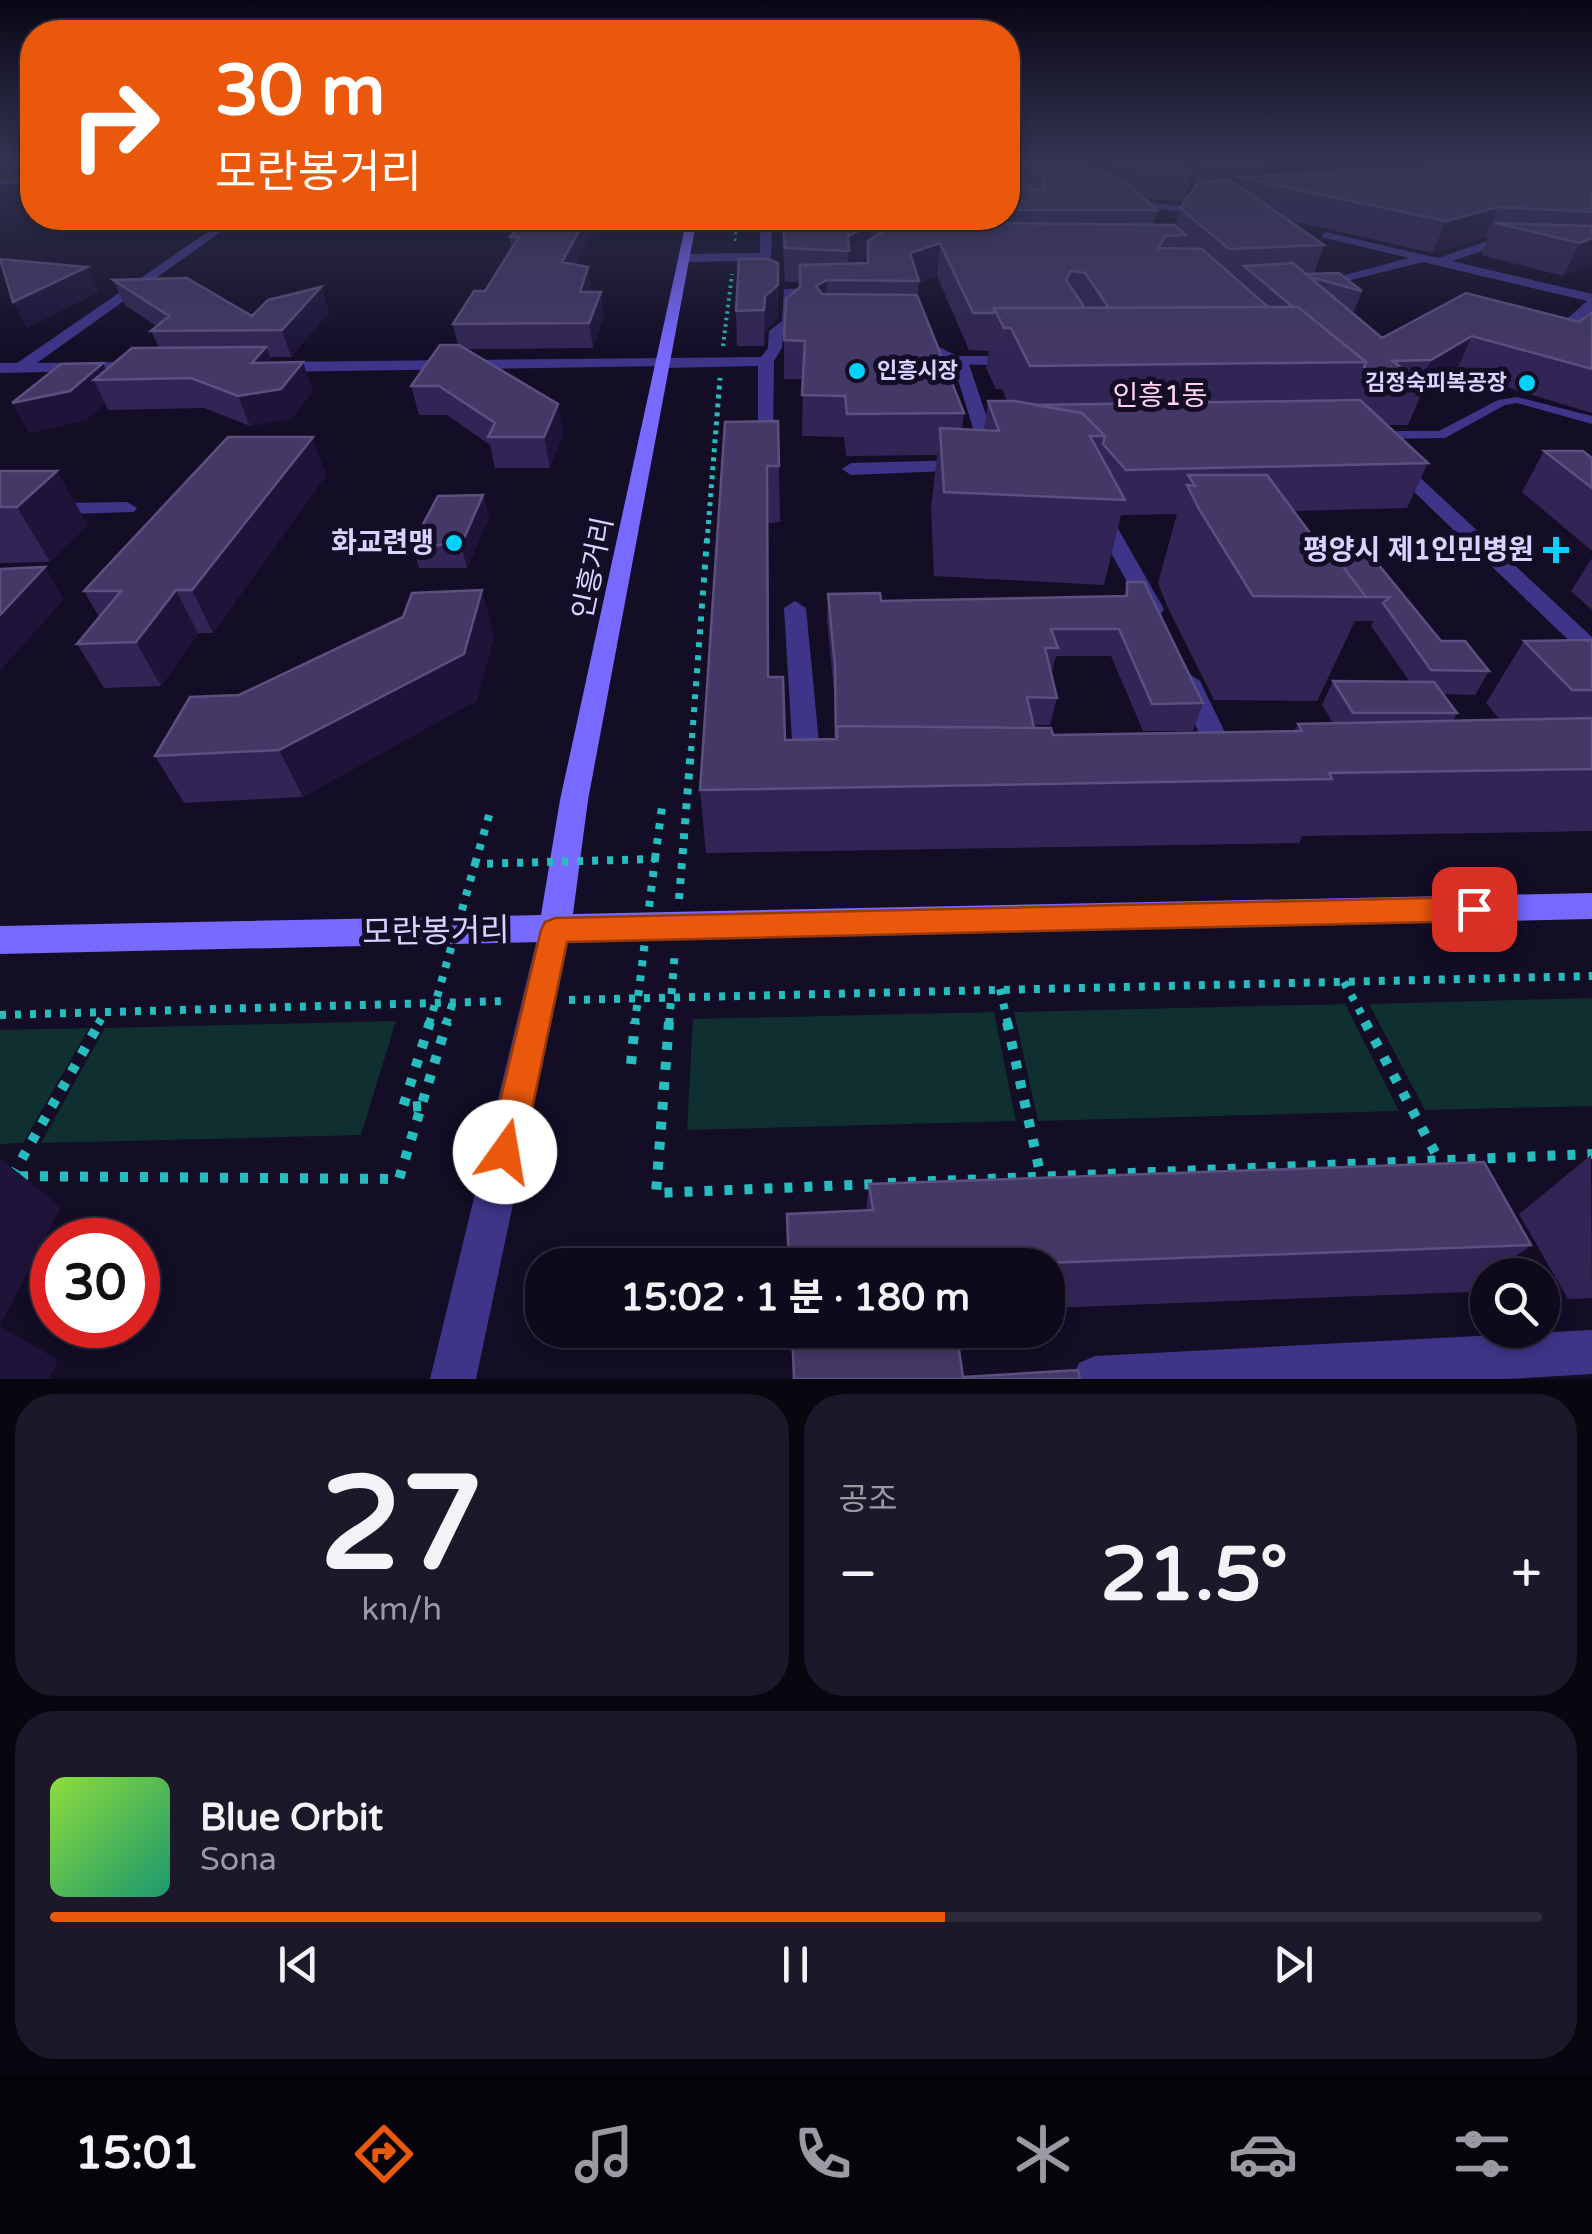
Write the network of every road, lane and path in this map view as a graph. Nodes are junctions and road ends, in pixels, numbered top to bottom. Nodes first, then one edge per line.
1 (1147, 225) edge
2 (1150, 228) edge
3 (218, 230) edge
4 (690, 230) edge
5 (766, 230) dead end
6 (1325, 234) dead end
7 (1536, 246) edge
8 (764, 257) junction
9 (684, 258) junction
10 (1424, 258) junction
11 (1440, 262) junction
12 (1306, 289) edge
13 (129, 292) junction
14 (149, 292) edge
15 (789, 292) junction
16 (842, 292) edge
17 (1592, 301) edge
18 (904, 323) edge
19 (1592, 330) edge
20 (766, 360) junction
21 (960, 361) junction
22 (1040, 361) edge
23 (665, 363) junction
24 (157, 367) edge
25 (253, 367) edge
26 (0, 368) edge
27 (20, 368) junction
28 (0, 382) edge
29 (1592, 420) edge
30 (1364, 434) joint
31 (767, 438) edge
32 (986, 438) junction
33 (1006, 438) edge
34 (851, 469) dead end
35 (1084, 493) edge
36 (127, 508) dead end
37 (0, 510) edge
38 (796, 608) dead end
39 (1163, 628) edge
40 (1592, 650) edge
41 (1179, 662) edge
42 (1195, 774) edge
43 (828, 778) edge
44 (662, 807) dead end
45 (490, 812) dead end
46 (655, 859) junction
47 (476, 864) junction
48 (1592, 906) edge
49 (555, 930) junction
50 (0, 940) edge
51 (1592, 976) edge
52 (1344, 982) junction
53 (1000, 989) junction
54 (540, 1000) junction
55 (453, 1002) junction
56 (106, 1012) junction
57 (0, 1015) edge
58 (631, 1064) dead end
59 (421, 1106) junction
60 (1439, 1160) edge
61 (6, 1176) edge
62 (1041, 1177) edge
63 (1592, 1352) edge
64 (1326, 1373) edge
65 (454, 1379) edge
66 (1095, 1379) edge

1 - 2 street
3 - 13 street
4 - 9 main road, 인흥거리
5 - 8 street
6 - 10 street
7 - 11 street
8 - 9 street
8 - 15 street
9 - 23 main road, 인흥거리
10 - 11 street
10 - 12 street
11 - 17 street
13 - 14 street
13 - 27 street
15 - 16 street
15 - 20 street
17 - 19 street
18 - 21 street
20 - 23 street
20 - 31 street
21 - 22 street
21 - 32 street
23 - 25 street
23 - 49 main road, 인흥거리
24 - 27 street
26 - 27 street
27 - 28 street
29 - 30 lane
30 - 40 street
32 - 33 street
32 - 34 street
35 - 39 street
36 - 37 street
38 - 43 street
41 - 42 street
44 - 46 path
45 - 47 path
46 - 47 path, bridge
46 - 58 path, bridge
47 - 59 path, bridge
48 - 49 main road, 모란봉거리
49 - 50 main road, 모란봉거리
49 - 54 street
51 - 52 path
52 - 53 path
52 - 60 path
53 - 54 path
53 - 62 path
54 - 55 path
54 - 65 street
55 - 56 path
55 - 59 path
56 - 57 path
56 - 61 path
59 - 61 path
63 - 64 street
64 - 66 street

